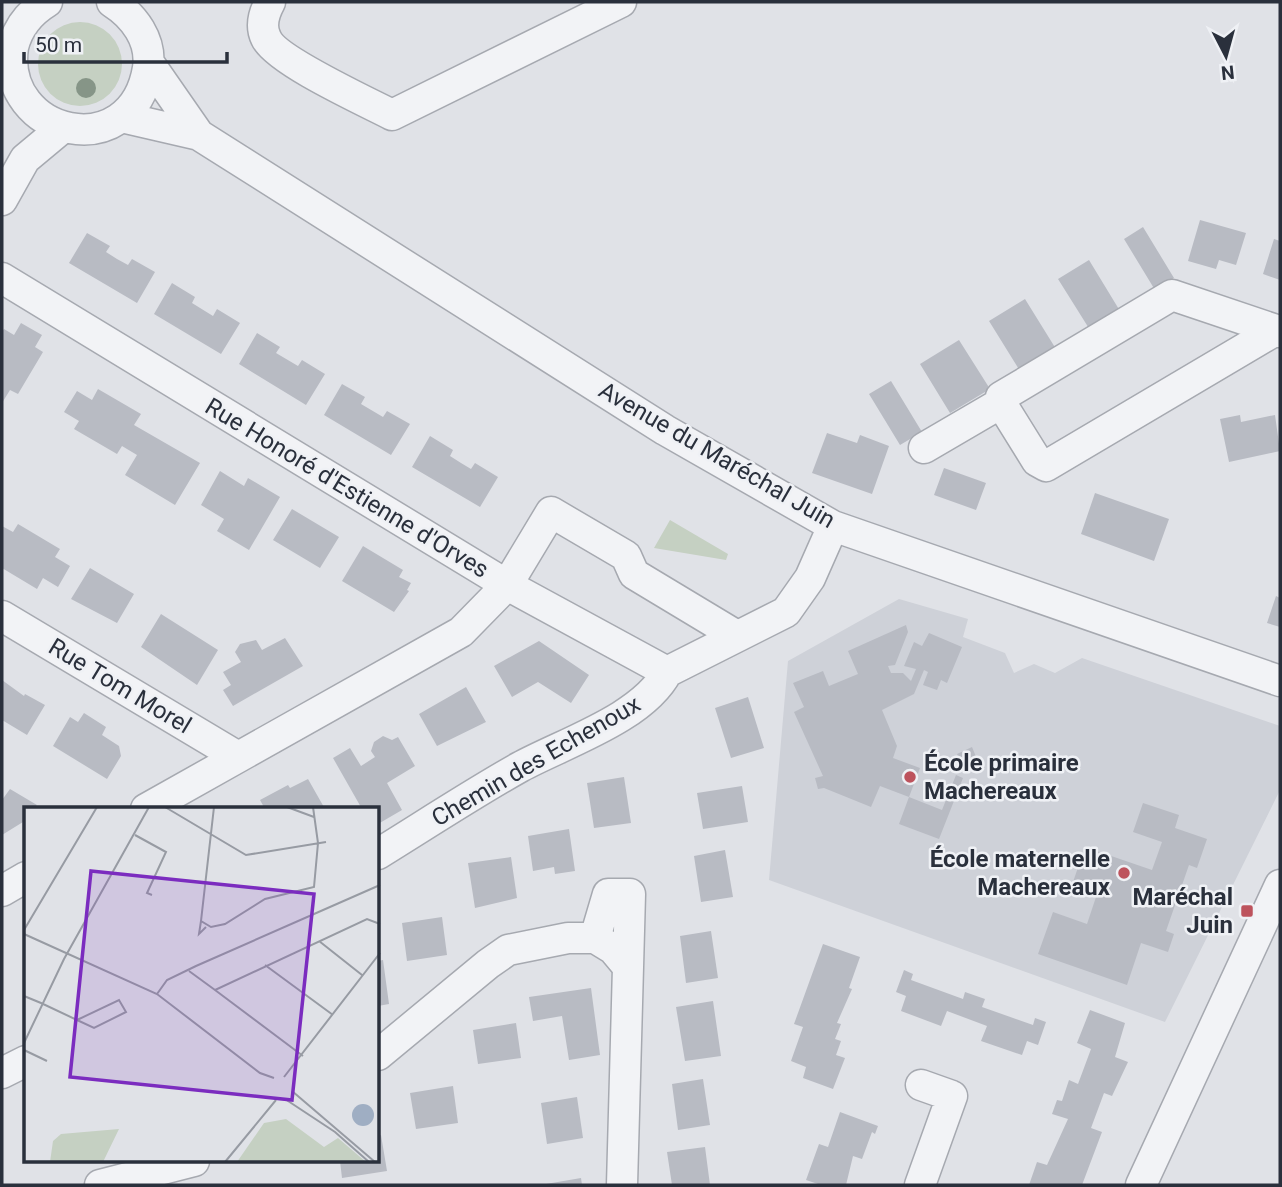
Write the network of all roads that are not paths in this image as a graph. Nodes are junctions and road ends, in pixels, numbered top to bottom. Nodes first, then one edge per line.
1 (43, 2) edge
2 (112, 2) edge
3 (270, 2) edge
4 (621, 2) edge
5 (141, 15) edge
6 (6, 51) edge
7 (149, 64) junction
8 (27, 107) junction
9 (121, 117) junction
10 (61, 129) junction
11 (199, 135) junction
12 (25, 159) junction
13 (2, 200) edge
14 (2, 278) edge
15 (1278, 331) edge
16 (1001, 403) junction
17 (924, 448) dead end
18 (833, 526) junction
19 (507, 585) junction
20 (2, 616) edge
21 (737, 636) junction
22 (667, 672) junction
23 (1280, 681) edge
24 (238, 757) junction
25 (150, 807) edge
26 (380, 853) edge
27 (24, 878) edge
28 (1280, 885) edge
29 (2, 891) edge
30 (595, 938) junction
31 (628, 967) junction
32 (380, 1053) edge
33 (24, 1062) edge
34 (2, 1073) edge
35 (921, 1085) dead end
36 (190, 1162) edge
37 (100, 1185) edge
38 (622, 1185) edge
39 (920, 1185) edge
40 (1141, 1185) edge

1 - 6 street
2 - 5 street
3 - 4 street
5 - 7 street
6 - 8 street
7 - 9 street
7 - 11 street, Avenue du Maréchal Juin
8 - 10 street
8 - 12 street
9 - 10 street
9 - 11 street, Avenue du Maréchal Juin
10 - 12 street
11 - 18 street, Avenue du Maréchal Juin
12 - 13 street
14 - 19 street, Rue Honoré d'Estienne d'Orves
15 - 16 street
15 - 16 street
16 - 17 street
18 - 21 street, Chemin des Echenoux
18 - 23 street, Avenue du Maréchal Juin
19 - 21 street
19 - 22 street
19 - 24 street, Rue Honoré d'Estienne d'Orves
20 - 24 street, Rue Tom Morel
21 - 22 street, Chemin des Echenoux
22 - 26 street, Chemin des Echenoux
24 - 25 street, Rue Honoré d'Estienne d'Orves
27 - 29 street
28 - 40 street
30 - 31 street
30 - 31 street
30 - 32 street
31 - 38 street
33 - 34 street
35 - 39 street
36 - 37 street

